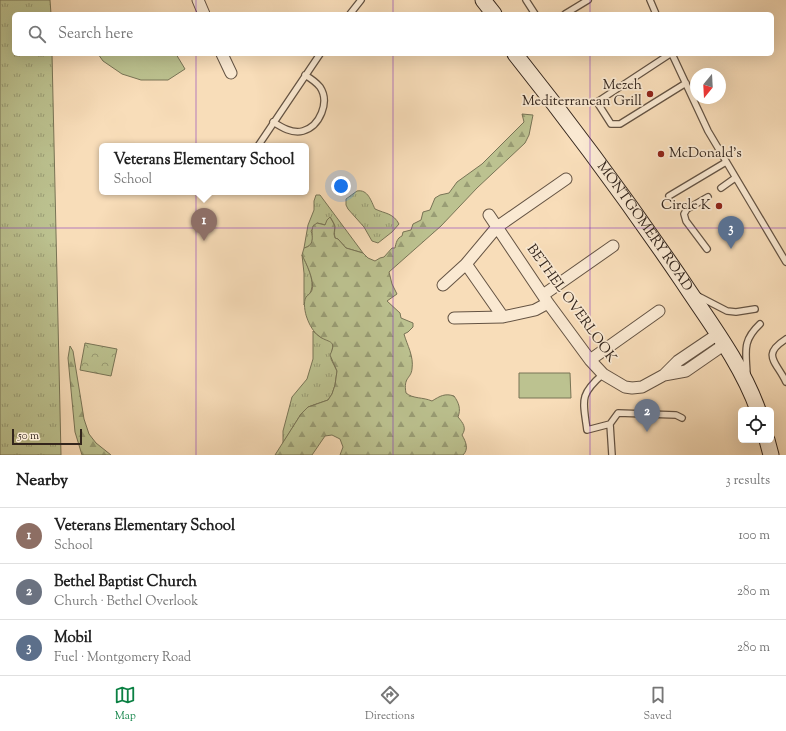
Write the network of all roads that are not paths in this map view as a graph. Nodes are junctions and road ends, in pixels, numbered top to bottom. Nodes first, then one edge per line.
1 (198, 0) edge
2 (361, 0) edge
3 (366, 0) edge
4 (472, 0) edge
5 (483, 0) edge
6 (526, 0) edge
7 (588, 0) edge
8 (650, 0) edge
9 (356, 6) junction
10 (203, 12) edge
11 (352, 12) edge
12 (481, 12) edge
13 (492, 12) edge
14 (534, 12) edge
15 (568, 12) edge
16 (655, 12) edge
17 (223, 56) edge
18 (319, 56) edge
19 (520, 56) edge
20 (668, 56) edge
21 (672, 56) edge
22 (231, 73) dead end
23 (305, 75) junction
24 (686, 83) junction
25 (273, 122) junction
26 (260, 143) edge
27 (726, 162) junction
28 (735, 178) junction
29 (566, 179) dead end
30 (720, 188) dead end
31 (669, 196) dead end
32 (708, 197) dead end
33 (489, 215) dead end
34 (497, 226) junction
35 (612, 246) dead end
36 (707, 249) dead end
37 (786, 262) edge
38 (466, 264) junction
39 (443, 285) dead end
40 (689, 291) junction
41 (546, 299) junction
42 (756, 309) dead end
43 (658, 311) dead end
44 (503, 317) junction
45 (454, 318) dead end
46 (760, 324) dead end
47 (721, 339) junction
48 (786, 339) edge
49 (590, 360) junction
50 (603, 374) junction
51 (786, 382) edge
52 (747, 384) junction
53 (757, 407) edge
54 (682, 418) dead end
55 (610, 424) junction
56 (612, 455) edge

1 - 10 street
2 - 9 lane
3 - 9 lane
4 - 12 main road
5 - 13 main road
6 - 14 lane
7 - 15 lane
8 - 16 lane
9 - 11 lane
17 - 22 street
18 - 23 lane
19 - 40 main road, MONTGOMERY ROAD
20 - 24 lane
21 - 24 lane
23 - 25 lane
23 - 25 lane
24 - 27 lane
25 - 26 lane
27 - 28 lane
27 - 31 lane
28 - 30 lane
28 - 37 lane
29 - 34 street
32 - 36 lane
33 - 34 street, BETHEL OVERLOOK
34 - 38 street
34 - 41 street, BETHEL OVERLOOK
35 - 41 street
38 - 39 street
38 - 44 street
40 - 42 lane
40 - 47 main road, MONTGOMERY ROAD
41 - 44 street
41 - 49 street, BETHEL OVERLOOK
43 - 49 street
44 - 45 street
46 - 52 lane
47 - 50 street, BETHEL OVERLOOK
47 - 52 main road, MONTGOMERY ROAD
48 - 51 lane
49 - 50 street, BETHEL OVERLOOK
50 - 55 lane
52 - 53 main road, MONTGOMERY ROAD
54 - 55 lane
55 - 56 lane

